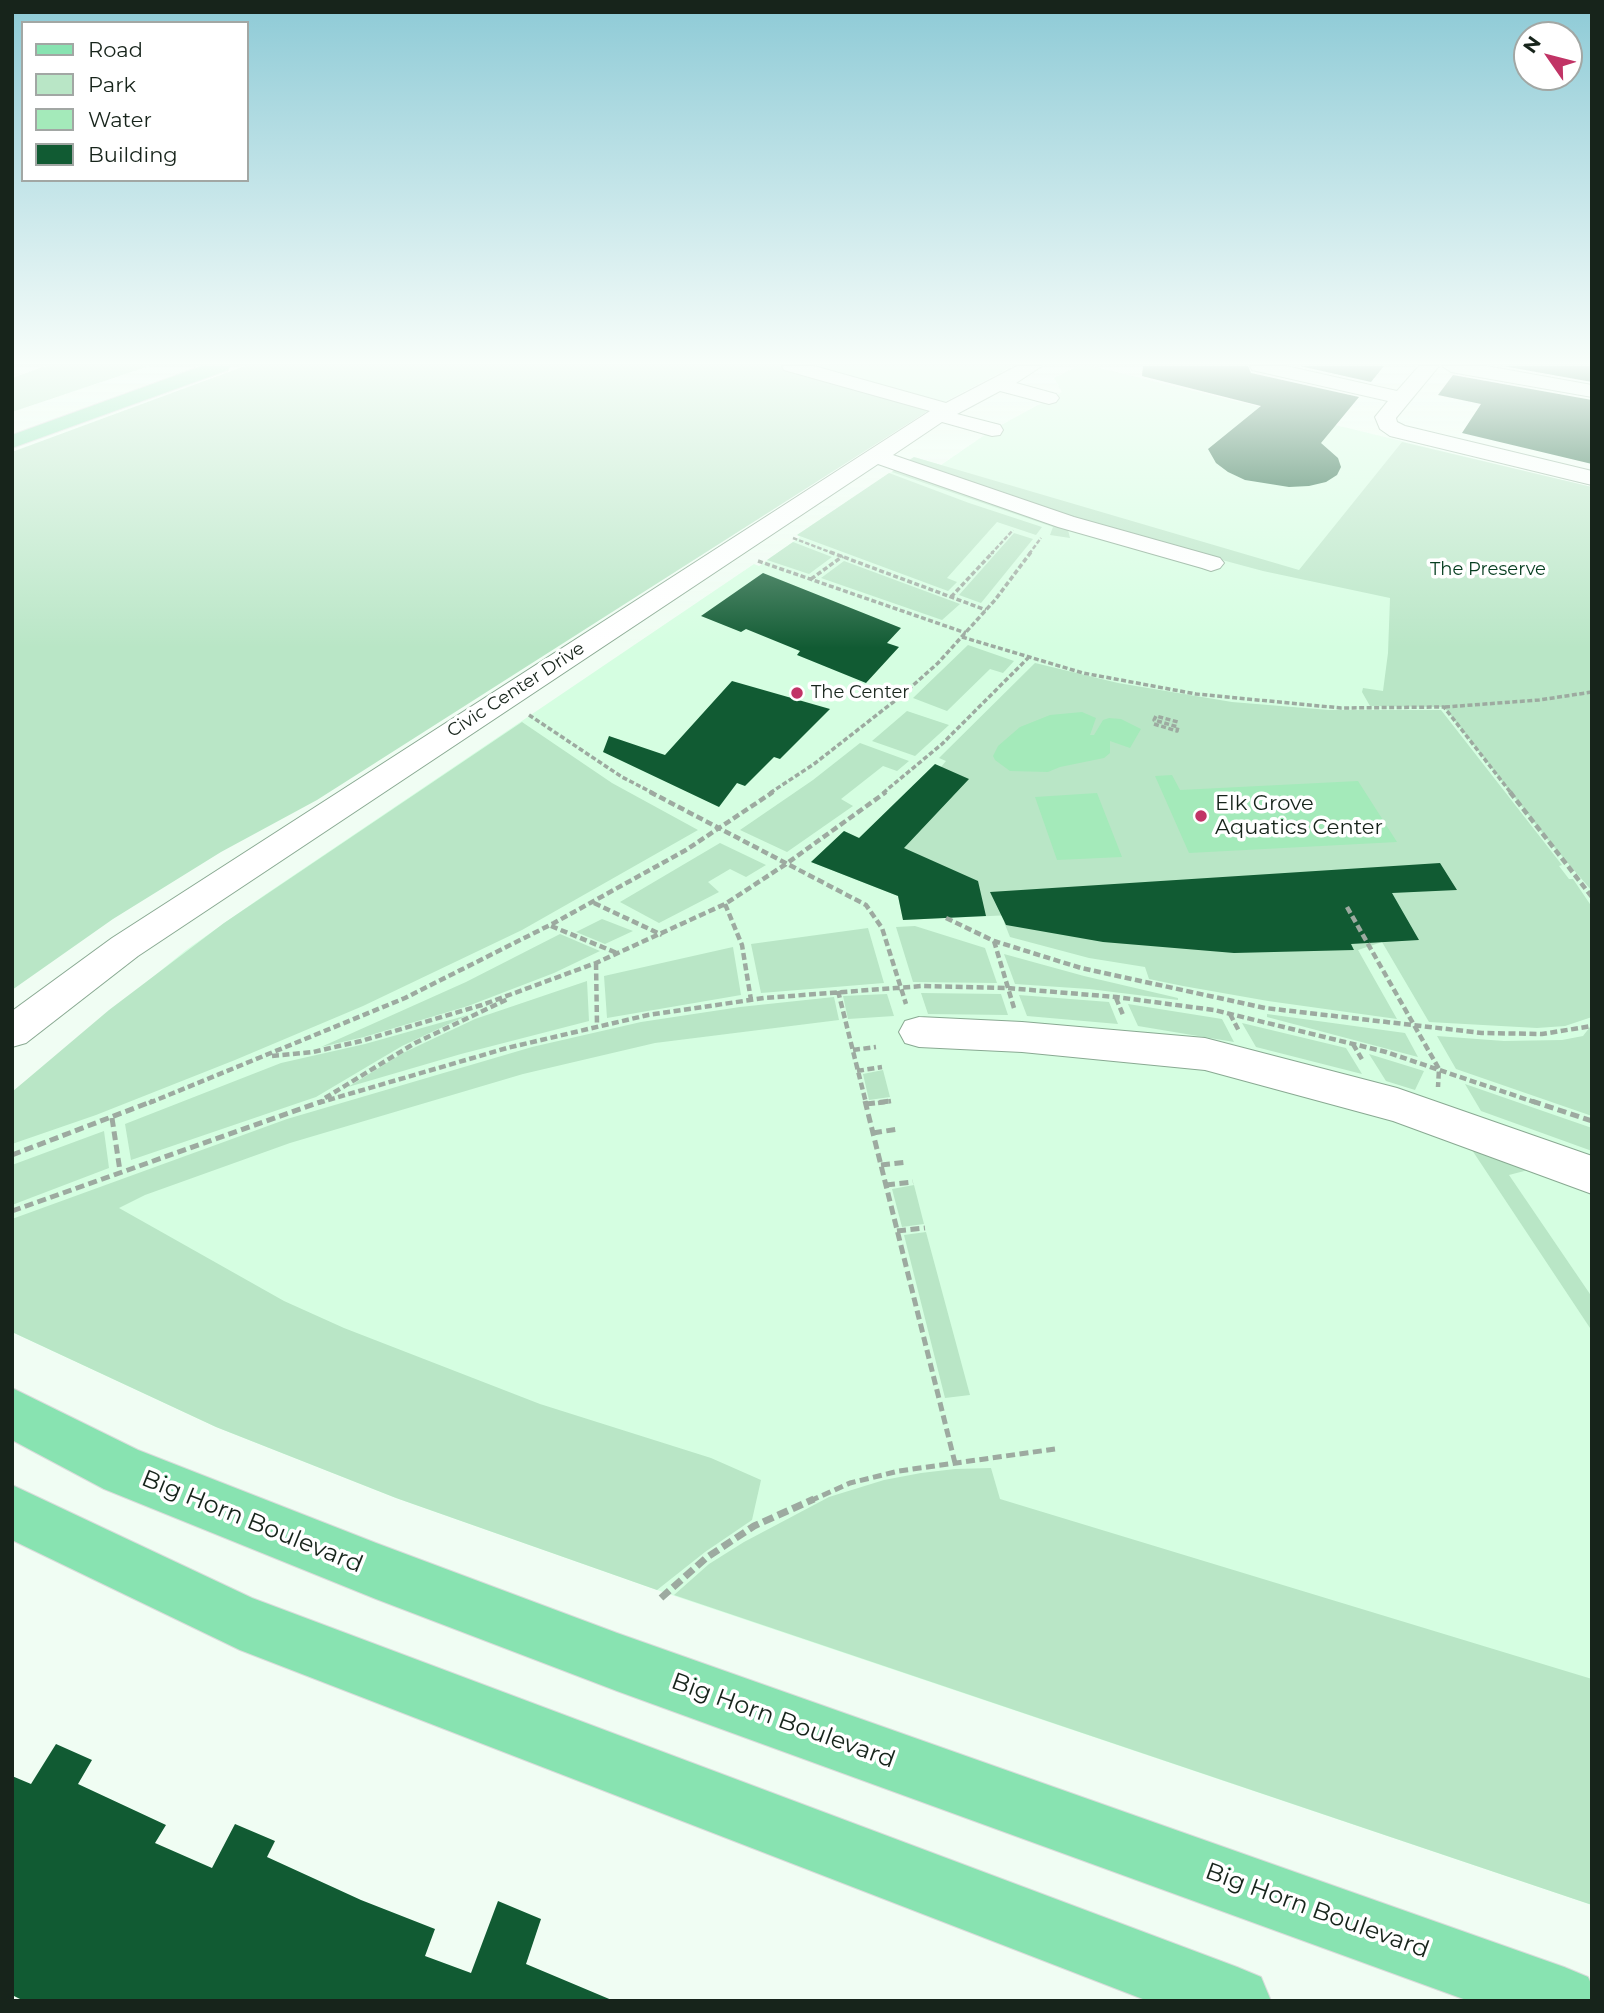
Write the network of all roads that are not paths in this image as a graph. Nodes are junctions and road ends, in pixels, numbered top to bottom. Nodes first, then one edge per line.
1 (869, 460) edge
2 (886, 460) edge
3 (1517, 460) edge
4 (1592, 478) edge
5 (1211, 563) dead end
6 (12, 1032) edge
7 (919, 1032) dead end
8 (1592, 1175) edge
9 (12, 1413) edge
10 (12, 1512) edge
11 (1237, 2001) edge
12 (1564, 2001) edge

1 - 6 street, Civic Center Drive
2 - 5 street
3 - 4 street
7 - 8 street
9 - 12 main road, Big Horn Boulevard
10 - 11 main road

